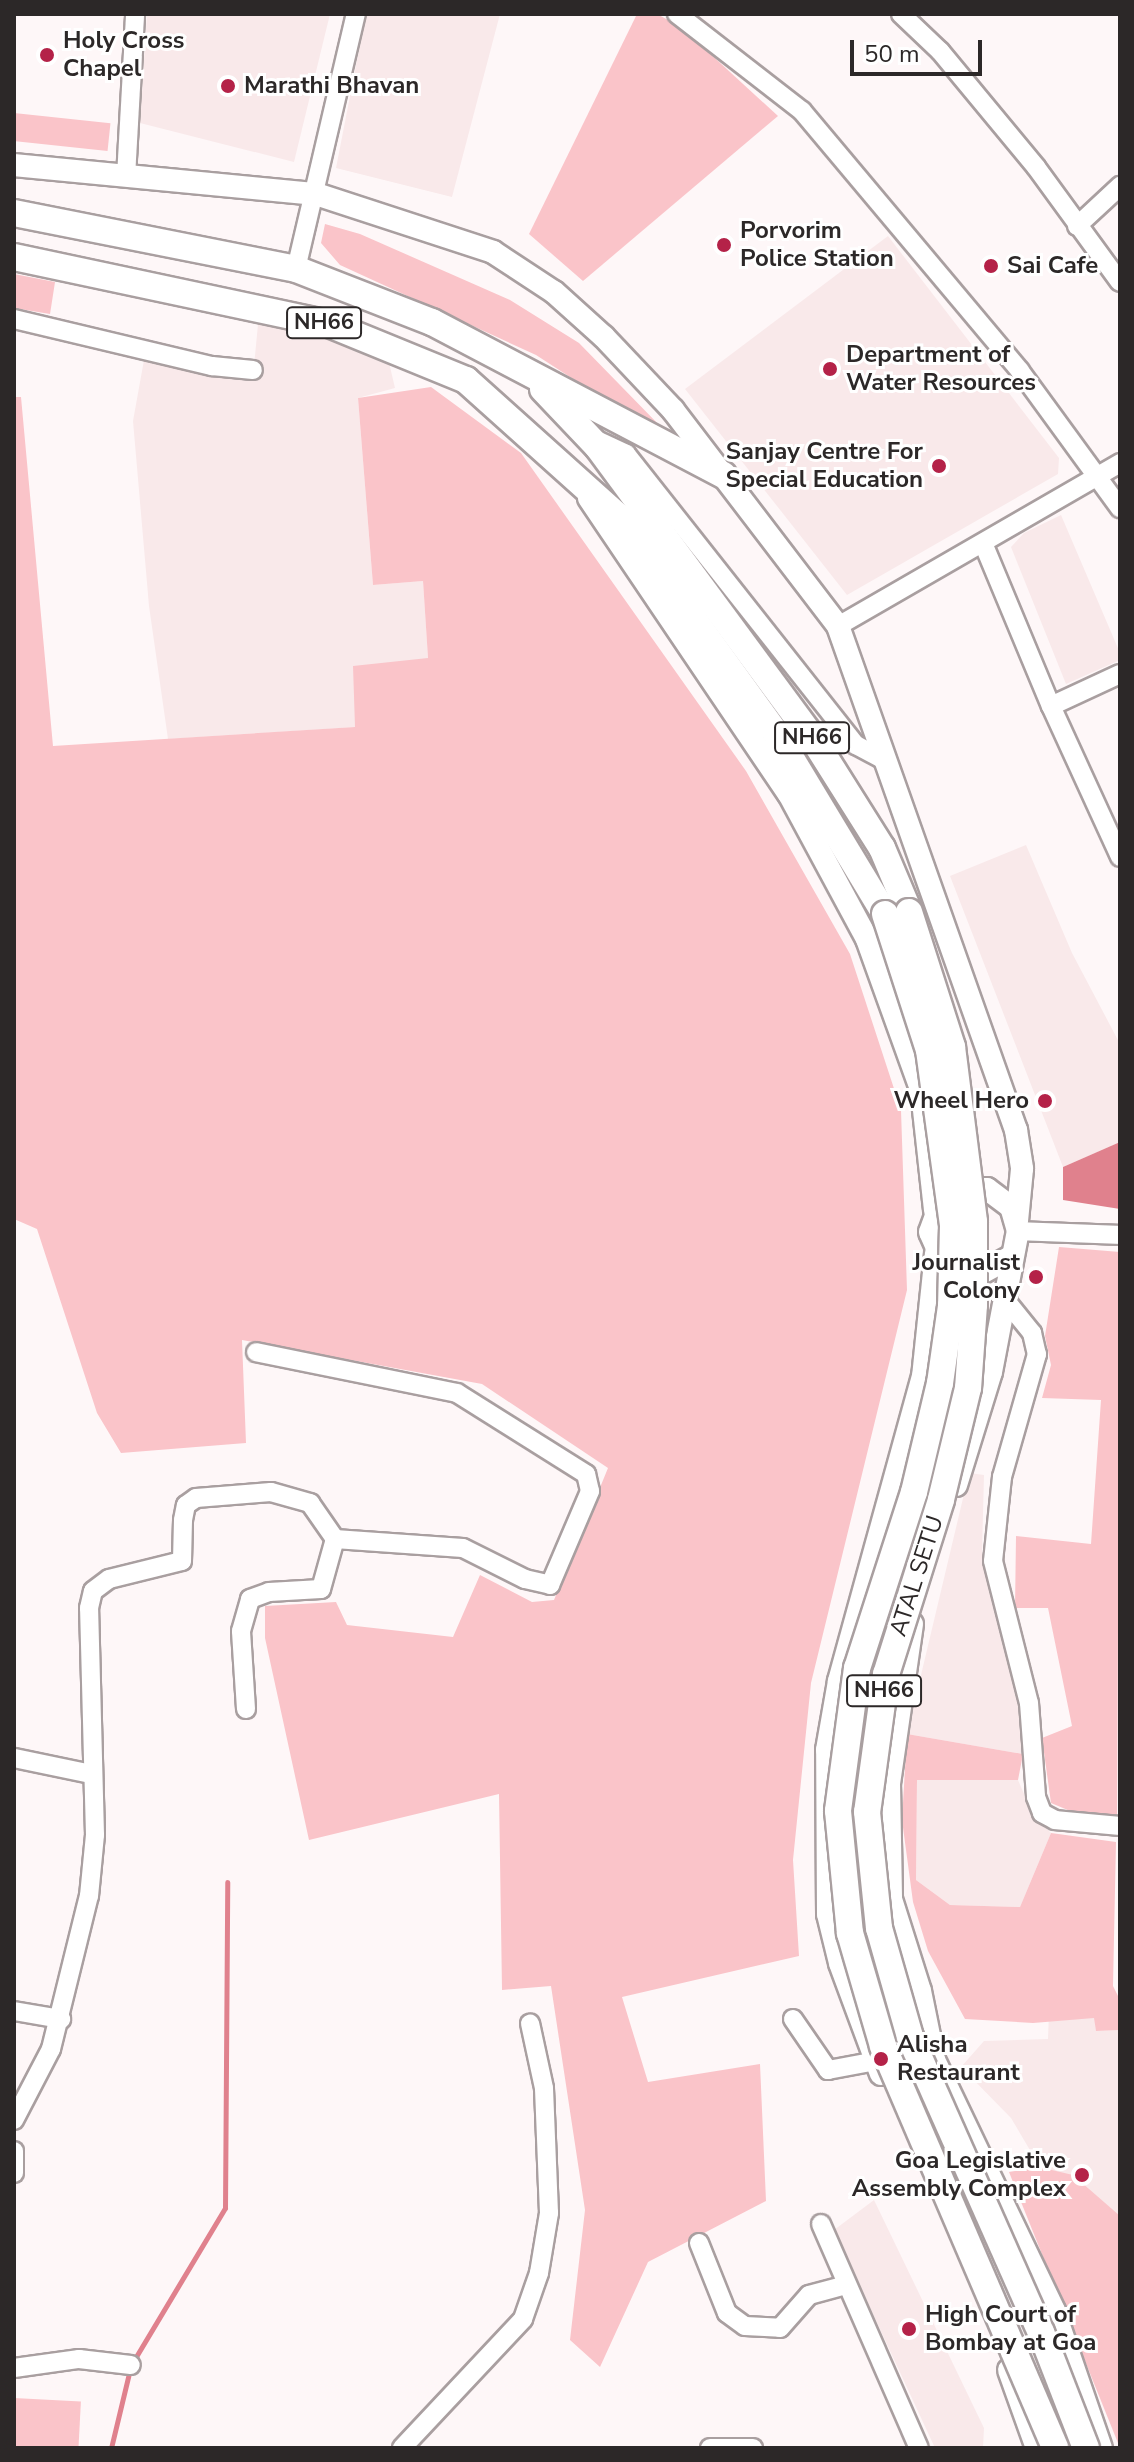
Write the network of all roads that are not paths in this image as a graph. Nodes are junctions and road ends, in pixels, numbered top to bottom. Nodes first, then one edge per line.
1 (135, 14) edge
2 (356, 14) edge
3 (677, 14) edge
4 (901, 14) edge
5 (14, 165) edge
6 (126, 177) junction
7 (1120, 186) edge
8 (316, 194) junction
9 (14, 213) edge
10 (1077, 226) junction
11 (14, 257) edge
12 (296, 269) junction
13 (1120, 282) edge
14 (14, 319) edge
15 (253, 370) dead end
16 (525, 371) junction
17 (588, 436) junction
18 (1120, 463) edge
19 (723, 475) junction
20 (1099, 476) junction
21 (585, 493) junction
22 (1120, 508) edge
23 (983, 543) junction
24 (838, 626) junction
25 (1120, 674) edge
26 (1051, 706) junction
27 (884, 760) junction
28 (1120, 857) edge
29 (897, 913) junction
30 (935, 1210) junction
31 (1018, 1226) junction
32 (1120, 1235) edge
33 (936, 1254) junction
34 (1009, 1258) junction
35 (1007, 1302) junction
36 (256, 1352) dead end
37 (335, 1539) junction
38 (246, 1709) dead end
39 (14, 1758) edge
40 (91, 1774) junction
41 (1120, 1826) edge
42 (14, 2011) edge
43 (61, 2019) junction
44 (793, 2019) dead end
45 (530, 2023) dead end
46 (876, 2061) junction
47 (14, 2120) edge
48 (14, 2151) edge
49 (14, 2173) edge
50 (821, 2224) dead end
51 (699, 2243) dead end
52 (847, 2285) junction
53 (131, 2365) dead end
54 (14, 2368) edge
55 (402, 2448) edge
56 (710, 2448) edge
57 (753, 2448) edge
58 (919, 2448) edge
59 (1037, 2448) edge
60 (1055, 2448) edge
61 (1086, 2448) edge
62 (1101, 2448) edge

1 - 6 street
2 - 8 street
3 - 20 street
4 - 10 street
5 - 6 main road
6 - 8 main road
7 - 10 street
8 - 12 street
8 - 19 main road
9 - 12 highway
10 - 13 street
11 - 21 highway, NH66
12 - 16 highway, NH66
14 - 15 street
16 - 17 highway, NH66
16 - 19 highway
17 - 27 street
17 - 29 highway, NH66
18 - 20 street
19 - 24 main road
20 - 22 street
20 - 23 street
21 - 29 highway, NH66
21 - 30 main road
23 - 24 street
23 - 26 street
24 - 27 main road
25 - 26 street
26 - 28 street
27 - 31 main road
29 - 60 highway, ATAL SETU / NH66, bridge
29 - 61 highway, ATAL SETU / NH66, bridge
30 - 31 main road
30 - 33 main road
31 - 32 street
31 - 34 main road
33 - 34 main road
33 - 46 main road
34 - 35 main road
35 - 41 street
35 - 62 main road
36 - 37 street
37 - 38 street
37 - 40 street
39 - 40 street
40 - 43 street
42 - 43 street
43 - 47 street
44 - 46 street
45 - 55 street
46 - 59 main road
48 - 49 street
50 - 52 street
51 - 52 street
52 - 58 street
53 - 54 street
56 - 57 street

